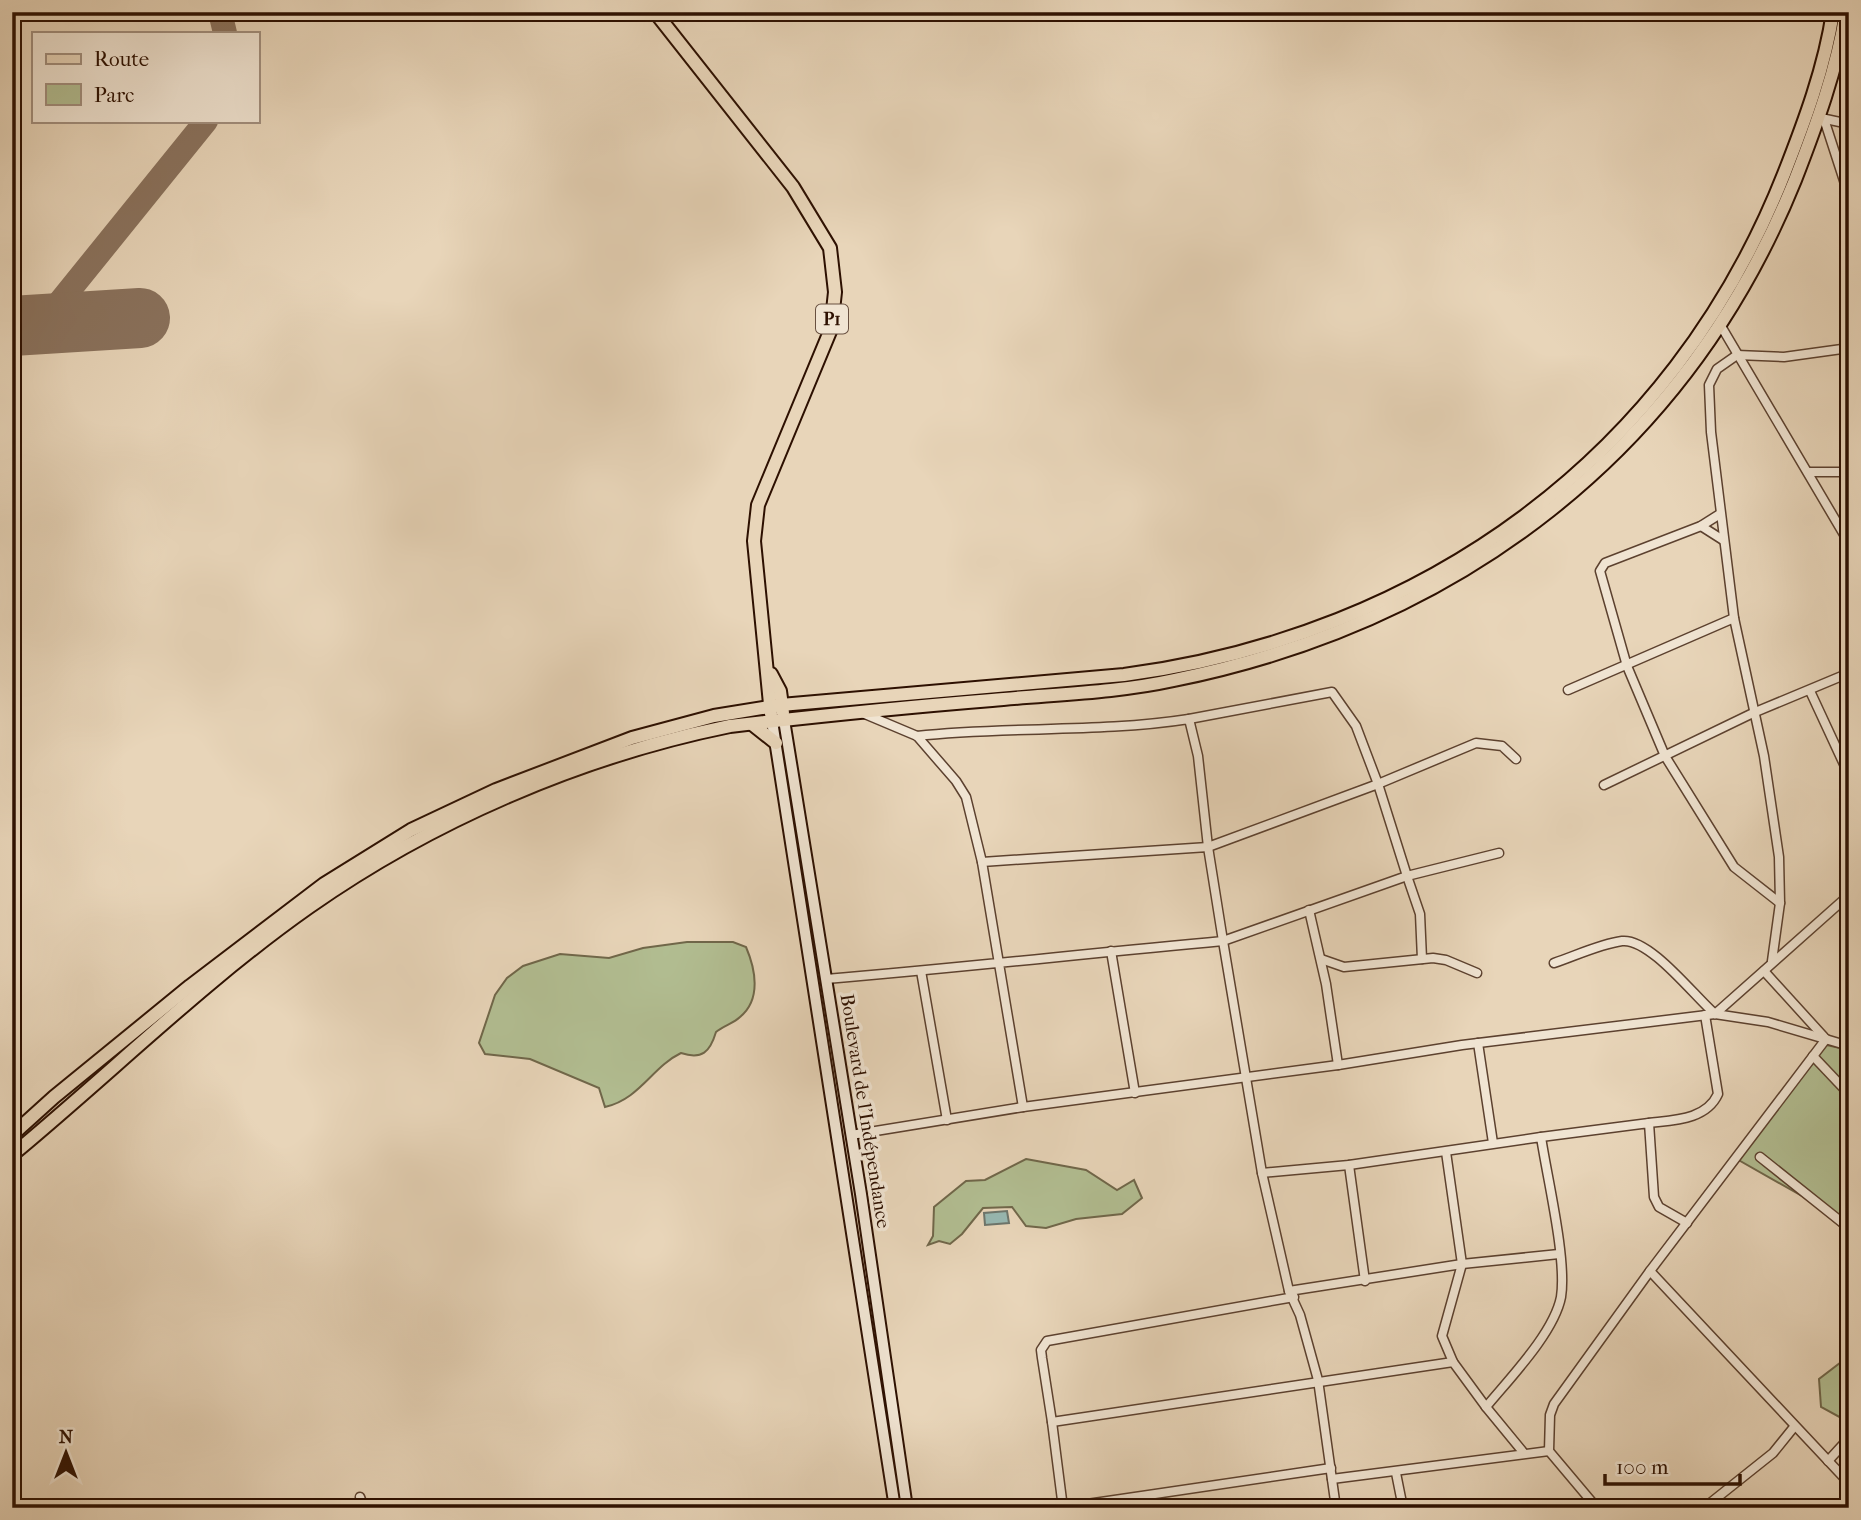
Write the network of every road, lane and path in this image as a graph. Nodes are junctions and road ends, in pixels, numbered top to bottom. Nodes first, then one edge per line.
1 (655, 12) edge
2 (1833, 12) edge
3 (1846, 12) edge
4 (1821, 118) junction
5 (1849, 124) edge
6 (1849, 196) edge
7 (1721, 326) junction
8 (1849, 348) edge
9 (1737, 355) junction
10 (1808, 472) junction
11 (1849, 472) edge
12 (1720, 514) junction
13 (1702, 526) junction
14 (1723, 540) junction
15 (1849, 543) edge
16 (1734, 618) junction
17 (1627, 666) junction
18 (1849, 673) edge
19 (1568, 690) dead end
20 (1810, 691) junction
21 (776, 706) junction
22 (859, 712) junction
23 (1754, 713) junction
24 (1189, 719) junction
25 (778, 721) junction
26 (752, 724) junction
27 (917, 736) junction
28 (776, 743) junction
29 (1665, 756) junction
30 (1516, 759) dead end
31 (1849, 775) edge
32 (1378, 784) junction
33 (1604, 785) dead end
34 (1208, 847) junction
35 (1499, 853) dead end
36 (982, 862) junction
37 (1407, 876) junction
38 (1849, 895) edge
39 (1780, 903) junction
40 (1309, 910) junction
41 (1223, 941) junction
42 (1111, 951) junction
43 (1422, 959) junction
44 (1321, 960) junction
45 (997, 961) junction
46 (1772, 961) junction
47 (1554, 962) dead end
48 (921, 971) junction
49 (1764, 971) junction
50 (1477, 973) dead end
51 (826, 979) junction
52 (1715, 1014) junction
53 (1705, 1015) junction
54 (1826, 1039) junction
55 (1478, 1044) junction
56 (1849, 1046) edge
57 (1813, 1056) junction
58 (1338, 1065) junction
59 (1247, 1077) junction
60 (1135, 1093) junction
61 (1849, 1094) edge
62 (1023, 1107) junction
63 (947, 1119) junction
64 (1649, 1123) junction
65 (12, 1135) edge
66 (851, 1135) junction
67 (1541, 1137) junction
68 (1493, 1143) junction
69 (1446, 1152) junction
70 (12, 1155) edge
71 (1760, 1157) dead end
72 (1349, 1165) junction
73 (1262, 1173) junction
74 (1687, 1223) junction
75 (1849, 1228) edge
76 (1559, 1254) junction
77 (1462, 1264) junction
78 (1650, 1271) junction
79 (1365, 1281) junction
80 (1291, 1294) junction
81 (1453, 1362) junction
82 (1318, 1380) junction
83 (1486, 1407) junction
84 (1052, 1422) junction
85 (1794, 1427) junction
86 (1849, 1438) edge
87 (1549, 1451) junction
88 (1523, 1452) junction
89 (1828, 1461) junction
90 (1331, 1468) junction
91 (1396, 1472) junction
92 (1332, 1479) junction
93 (1849, 1483) edge
94 (360, 1497) dead end
95 (1129, 1499) junction
96 (364, 1508) edge
97 (895, 1508) edge
98 (907, 1508) edge
99 (1062, 1508) edge
100 (1138, 1508) edge
101 (1336, 1508) edge
102 (1403, 1508) edge
103 (1597, 1508) edge
104 (1704, 1508) edge

1 - 21 main road, P1
2 - 21 main road
3 - 4 main road
4 - 5 street
4 - 6 street
4 - 7 main road
7 - 9 street
7 - 22 main road
8 - 9 street
9 - 10 street
9 - 12 street
10 - 11 street
10 - 15 street
12 - 13 street
12 - 14 street
13 - 14 street
13 - 17 street
14 - 16 street
16 - 17 street
16 - 23 street
17 - 19 street
17 - 29 street
18 - 20 street
20 - 23 street
20 - 31 street
21 - 25 main road
21 - 65 main road
22 - 25 main road
22 - 27 street
23 - 29 street
23 - 39 street
24 - 27 street
24 - 32 street
24 - 34 street
25 - 26 main road
25 - 28 main road, Boulevard de l'Indépendance
25 - 51 main road, Boulevard de l'Indépendance
26 - 28 main road
26 - 70 main road
27 - 36 street
28 - 97 main road, Boulevard de l'Indépendance
29 - 33 street
29 - 39 street
30 - 32 street
32 - 34 street
32 - 37 street
34 - 36 street
34 - 41 street
35 - 37 street
36 - 45 street
37 - 40 street
37 - 43 street
38 - 46 street
39 - 46 street
40 - 41 street
40 - 44 street
41 - 42 street
41 - 59 street
42 - 45 street
42 - 60 street
43 - 44 street
43 - 50 street
44 - 58 street
45 - 48 street
45 - 62 street
46 - 49 street
47 - 52 street
48 - 51 street
48 - 63 street
49 - 52 street
49 - 54 street
51 - 66 main road, Boulevard de l'Indépendance
52 - 53 street
52 - 54 street
53 - 55 street
53 - 64 street
54 - 56 street
54 - 57 street
55 - 58 street
55 - 68 street
57 - 61 street
57 - 74 street
58 - 59 street
59 - 60 street
59 - 73 street
60 - 62 street
62 - 63 street
63 - 66 street
64 - 67 street
64 - 74 street
66 - 98 main road, Boulevard de l'Indépendance
67 - 68 street
67 - 76 street
68 - 69 street
69 - 72 street
69 - 77 street
71 - 75 street
72 - 73 street
72 - 79 street
73 - 80 street
74 - 78 street
76 - 77 street
76 - 83 street
77 - 79 street
77 - 81 street
78 - 85 street
78 - 87 street
79 - 80 street
80 - 82 street
80 - 84 street
81 - 82 street
81 - 83 street
82 - 84 street
82 - 90 street
83 - 88 street
84 - 99 street
85 - 89 street
85 - 104 street
86 - 89 street
87 - 88 street
87 - 103 street
88 - 91 street
89 - 93 street
90 - 92 street
90 - 95 street
91 - 92 street
91 - 102 street
92 - 101 street
94 - 96 street
95 - 99 street
95 - 100 street

